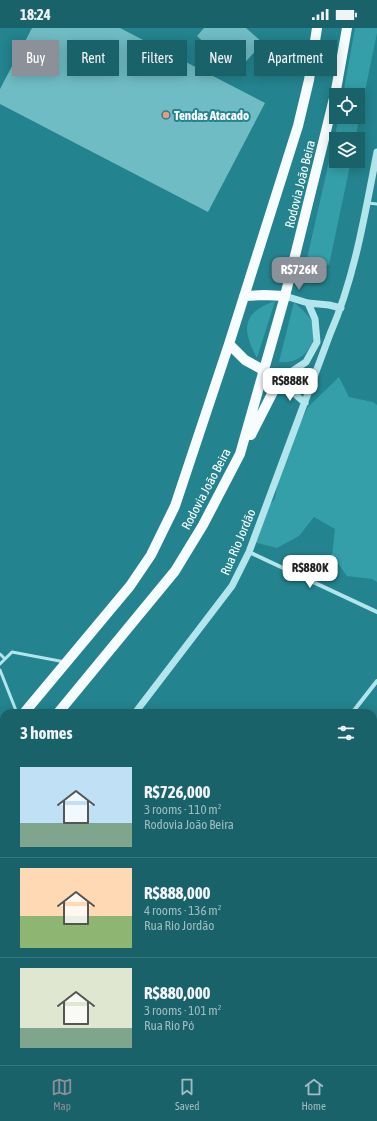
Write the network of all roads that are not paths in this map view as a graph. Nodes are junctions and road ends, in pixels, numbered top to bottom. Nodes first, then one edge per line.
1 (317, 28) edge
2 (347, 28) edge
3 (377, 152) edge
4 (368, 202) junction
5 (377, 204) edge
6 (244, 296) junction
7 (285, 296) junction
8 (308, 303) junction
9 (341, 308) junction
10 (229, 344) junction
11 (264, 371) junction
12 (279, 380) junction
13 (305, 403) junction
14 (240, 454) junction
15 (249, 552) junction
16 (377, 612) edge
17 (0, 654) edge
18 (5, 659) junction
19 (67, 662) junction
20 (0, 664) edge
21 (0, 670) edge
22 (377, 681) edge
23 (15, 709) edge
24 (27, 709) edge
25 (61, 709) edge
26 (138, 709) edge
27 (355, 709) edge

1 - 6 main road, Rodovia João Beira
2 - 7 main road, Rodovia João Beira
3 - 4 street, Rua Rio Jordão
4 - 5 lane
4 - 9 street, Rua Rio Jordão
6 - 7 main road
6 - 10 main road, Rodovia João Beira
7 - 8 street
7 - 11 main road, Rodovia João Beira
8 - 9 street
8 - 12 street
9 - 13 street, Rua Rio Jordão
10 - 11 main road
10 - 19 main road, Rodovia João Beira
11 - 12 street
11 - 14 main road, Rodovia João Beira
12 - 13 street
12 - 14 main road
13 - 15 street, Rua Rio Jordão
14 - 25 main road, Rodovia João Beira
15 - 16 street
15 - 26 street, Rua Rio Jordão
17 - 18 lane
18 - 19 lane
18 - 20 lane
19 - 24 main road, Rodovia João Beira
21 - 23 lane
22 - 27 street

